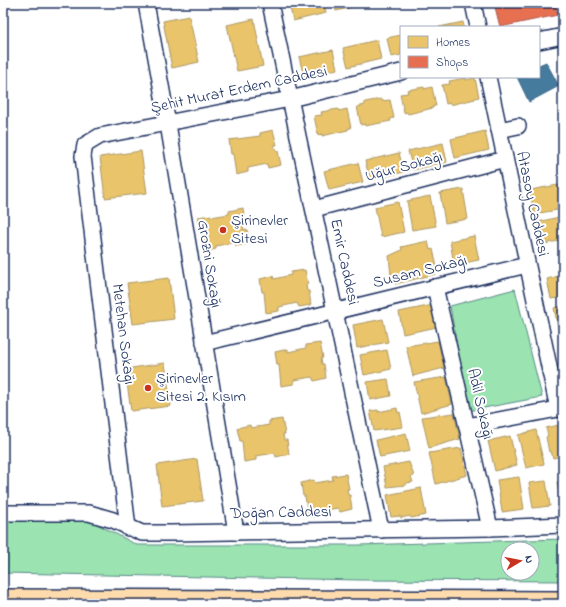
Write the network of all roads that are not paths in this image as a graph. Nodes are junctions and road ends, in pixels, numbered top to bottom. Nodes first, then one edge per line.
1 (146, 3) edge
2 (270, 3) edge
3 (473, 3) edge
4 (478, 26) edge
5 (563, 36) edge
6 (540, 41) edge
7 (400, 72) edge
8 (488, 78) edge
9 (290, 99) junction
10 (168, 124) junction
11 (518, 126) dead end
12 (499, 130) junction
13 (85, 145) joint
14 (504, 159) junction
15 (314, 209) junction
16 (527, 265) junction
17 (435, 288) junction
18 (336, 311) junction
19 (204, 342) junction
20 (560, 408) edge
21 (467, 426) junction
22 (3, 513) edge
23 (563, 525) edge
24 (128, 528) junction
25 (490, 528) junction
26 (381, 530) junction
27 (236, 532) junction
28 (3, 600) edge
29 (563, 601) edge

1 - 10 street, Grozni Sokağı
2 - 9 street, Emir Caddesi
3 - 4 street
5 - 6 street
7 - 9 street, Şehit Murat Erdem Caddesi
8 - 12 street, Atasoy Caddesi
9 - 10 street, Şehit Murat Erdem Caddesi
9 - 15 street, Emir Caddesi
10 - 13 street, Şehit Murat Erdem Caddesi
10 - 19 street, Grozni Sokağı
11 - 12 street
12 - 14 street, Atasoy Caddesi
13 - 24 street, Metehan Sokağı
14 - 15 street, Uğur Sokağı
14 - 16 street, Atasoy Caddesi
15 - 18 street, Emir Caddesi
16 - 17 street, Susam Sokağı
16 - 20 street, Atasoy Caddesi
17 - 18 street, Susam Sokağı
17 - 21 street, Adil Sokağı
18 - 19 street, Susam Sokağı
18 - 26 street, Emir Caddesi
19 - 27 street, Grozni Sokağı
20 - 21 street
21 - 25 street, Adil Sokağı
22 - 24 street, Doğan Caddesi
23 - 25 street, Doğan Caddesi
24 - 27 street, Doğan Caddesi
25 - 26 street, Doğan Caddesi
26 - 27 street, Doğan Caddesi
28 - 29 main road

